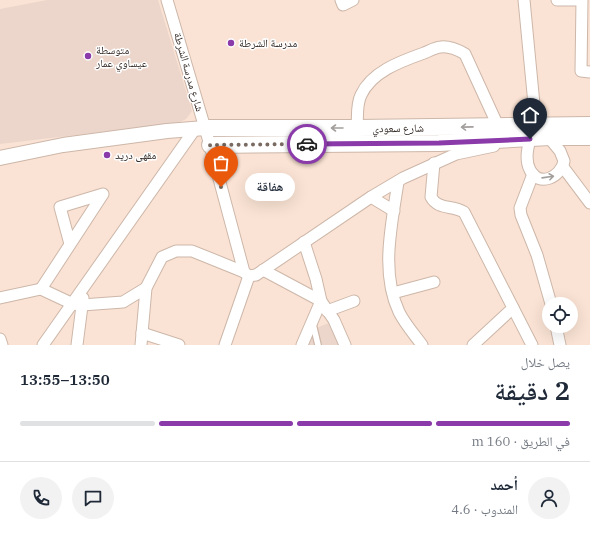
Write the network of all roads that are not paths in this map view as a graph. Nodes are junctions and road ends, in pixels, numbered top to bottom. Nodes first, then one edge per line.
1 (167, 0) edge
2 (341, 0) edge
3 (353, 0) edge
4 (524, 0) edge
5 (557, 0) edge
6 (582, 0) edge
7 (590, 1) edge
8 (590, 72) edge
9 (590, 125) edge
10 (498, 126) junction
11 (357, 128) junction
12 (200, 129) junction
13 (533, 132) junction
14 (550, 137) junction
15 (590, 137) edge
16 (210, 145) junction
17 (0, 158) edge
18 (434, 163) junction
19 (563, 167) junction
20 (533, 174) junction
21 (398, 182) junction
22 (371, 197) junction
23 (590, 203) edge
24 (394, 210) junction
25 (304, 242) junction
26 (70, 244) junction
27 (262, 270) junction
28 (246, 274) junction
29 (434, 282) dead end
30 (146, 288) junction
31 (41, 289) junction
32 (393, 293) junction
33 (549, 297) edge
34 (0, 298) edge
35 (321, 301) junction
36 (354, 301) dead end
37 (78, 305) junction
38 (513, 308) junction
39 (328, 310) junction
40 (312, 322) junction
41 (142, 333) junction
42 (557, 333) edge
43 (0, 339) edge
44 (2, 345) edge
45 (43, 345) edge
46 (77, 345) edge
47 (141, 345) edge
48 (179, 345) edge
49 (225, 345) edge
50 (302, 345) edge
51 (318, 345) edge
52 (345, 345) edge
53 (422, 345) edge
54 (473, 345) edge
55 (532, 345) edge
56 (560, 345) edge

1 - 12 street, شارع مدرسة الشرطة
2 - 3 street
4 - 13 street
5 - 6 street
6 - 7 street
6 - 8 street
9 - 13 main road, شارع سعودي
10 -> 11 main road, شارع سعودي
10 - 11 street
10 - 13 main road, شارع سعودي
11 -> 12 main road, شارع سعودي
12 - 16 street, شارع مدرسة الشرطة
12 - 17 street
12 - 37 street
13 - 14 main road, شارع سعودي
13 - 16 main road, شارع سعودي
13 - 18 street
13 - 20 street
14 - 15 main road, شارع سعودي
14 - 19 street
16 - 28 street, شارع مدرسة الشرطة
18 - 21 street
18 - 38 street
20 -> 19 street
19 - 23 street
20 - 33 street
21 - 22 street
21 - 24 street
22 - 24 street
22 - 25 street
24 - 32 street
25 - 27 street
25 - 35 street
26 - 26 street
26 - 31 street
27 - 28 street
27 - 35 street
28 - 30 street
28 - 49 street
29 - 32 street
30 - 37 street
30 - 41 street
31 - 34 street
31 - 37 street
32 - 53 street
35 - 39 street
35 - 40 street
36 - 39 street
37 - 45 street
37 - 46 street
38 - 54 street
38 - 55 street
39 - 52 street
40 - 50 street
40 - 51 lane
41 - 47 street
41 - 48 street
42 - 56 street
43 - 44 street

